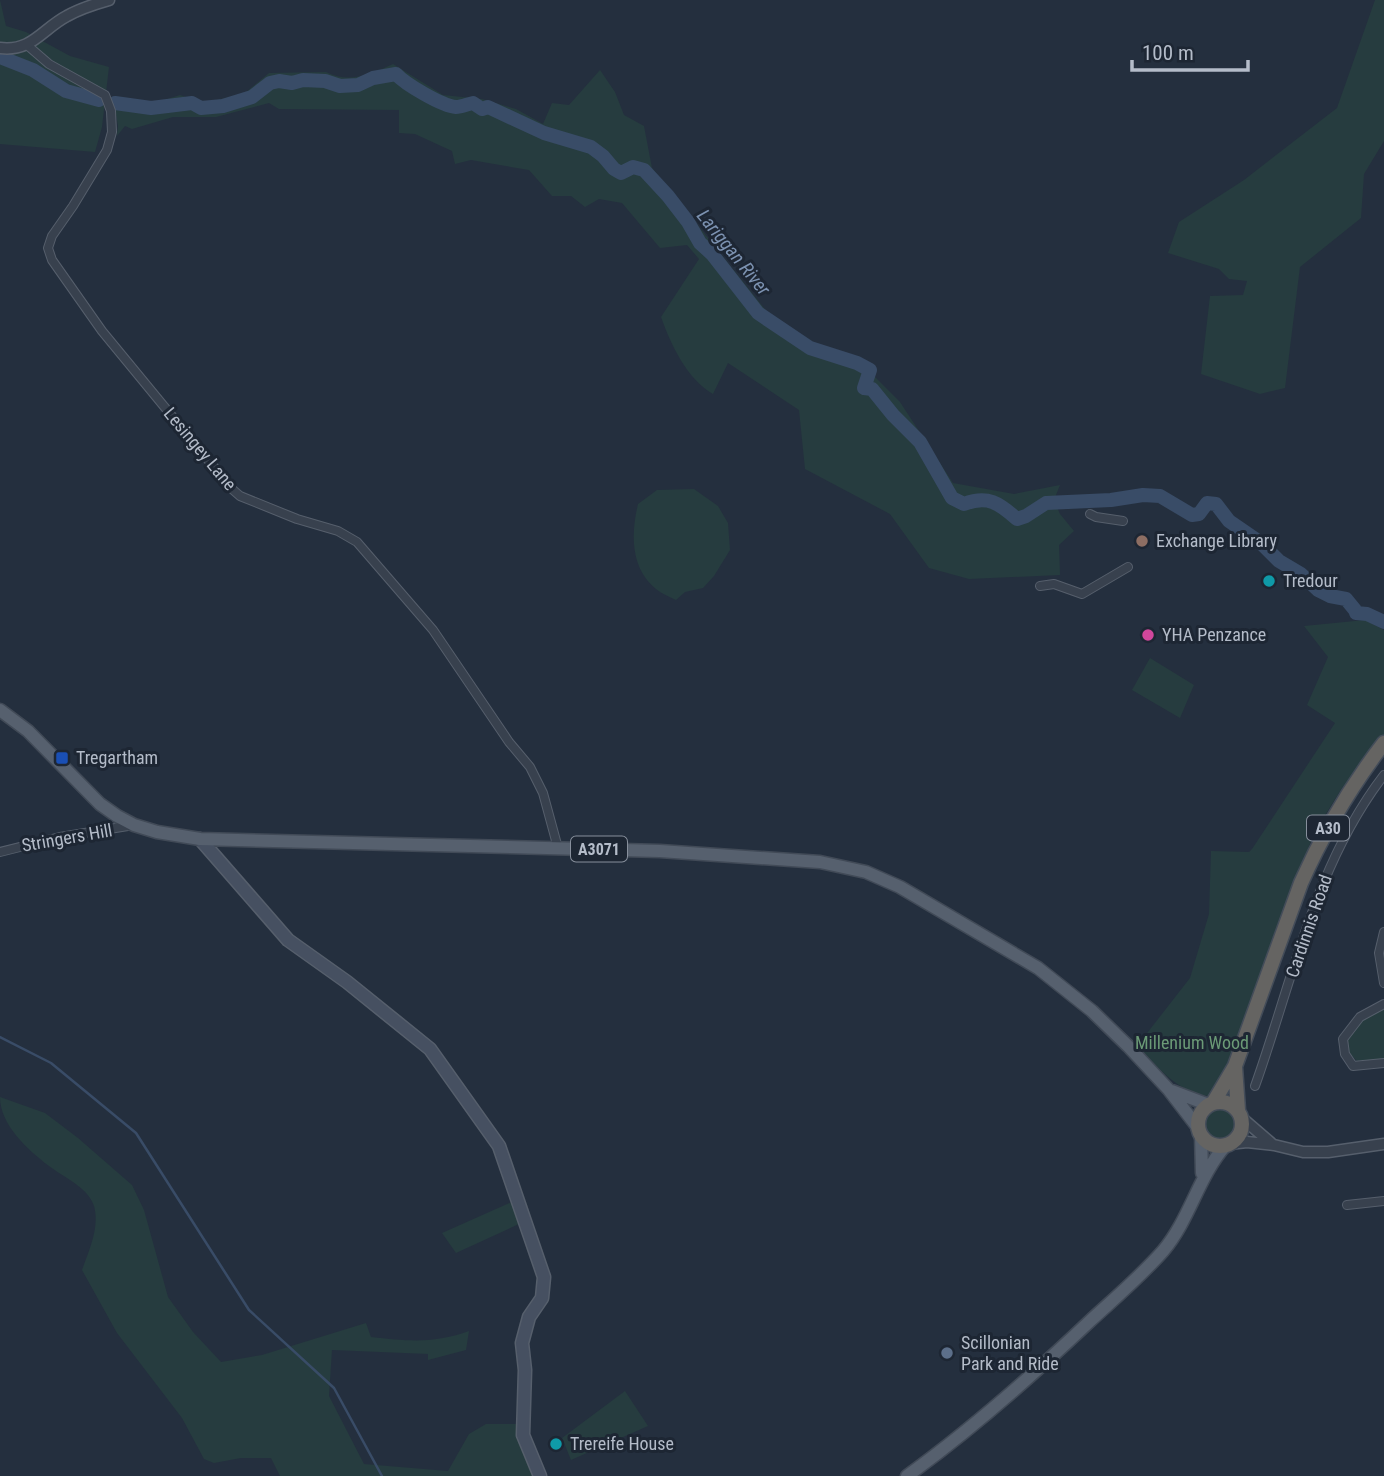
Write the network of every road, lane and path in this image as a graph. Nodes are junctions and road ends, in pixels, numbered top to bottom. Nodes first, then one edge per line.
1 (109, 0) edge
2 (27, 45) junction
3 (0, 48) edge
4 (1090, 514) dead end
5 (1124, 521) dead end
6 (1128, 567) dead end
7 (1040, 586) dead end
8 (0, 709) edge
9 (1384, 743) edge
10 (1383, 777) edge
11 (134, 825) junction
12 (200, 839) junction
13 (558, 848) junction
14 (0, 852) edge
15 (1384, 932) edge
16 (1384, 983) edge
17 (1384, 1004) edge
18 (1384, 1063) edge
19 (1235, 1066) junction
20 (1255, 1086) dead end
21 (1169, 1090) junction
22 (1211, 1104) junction
23 (1240, 1114) junction
24 (1200, 1132) junction
25 (1274, 1144) junction
26 (1384, 1144) edge
27 (1227, 1145) junction
28 (1201, 1181) junction
29 (1384, 1201) edge
30 (1347, 1205) dead end
31 (540, 1476) edge
32 (907, 1476) edge

1 - 2 street
2 - 3 street
2 - 13 street, Lesingey Lane
4 - 5 street
6 - 7 street
8 - 11 main road, A3071
9 - 19 highway, A30
10 - 20 street, Cardinnis Road
11 - 12 main road, A3071
11 - 14 street, Stringers Hill
12 - 13 main road, A3071
12 - 31 main road
13 - 21 main road, A3071
15 - 16 street
17 - 18 street
19 - 22 highway, A30
19 - 23 highway, A30
21 - 22 main road, A3071
21 - 24 main road, A3071
22 - 23 highway
22 - 24 highway
23 - 25 street
23 - 27 highway
24 - 27 highway
24 - 28 main road
25 - 26 street
25 - 27 street
27 - 28 main road
28 - 32 main road
29 - 30 street

